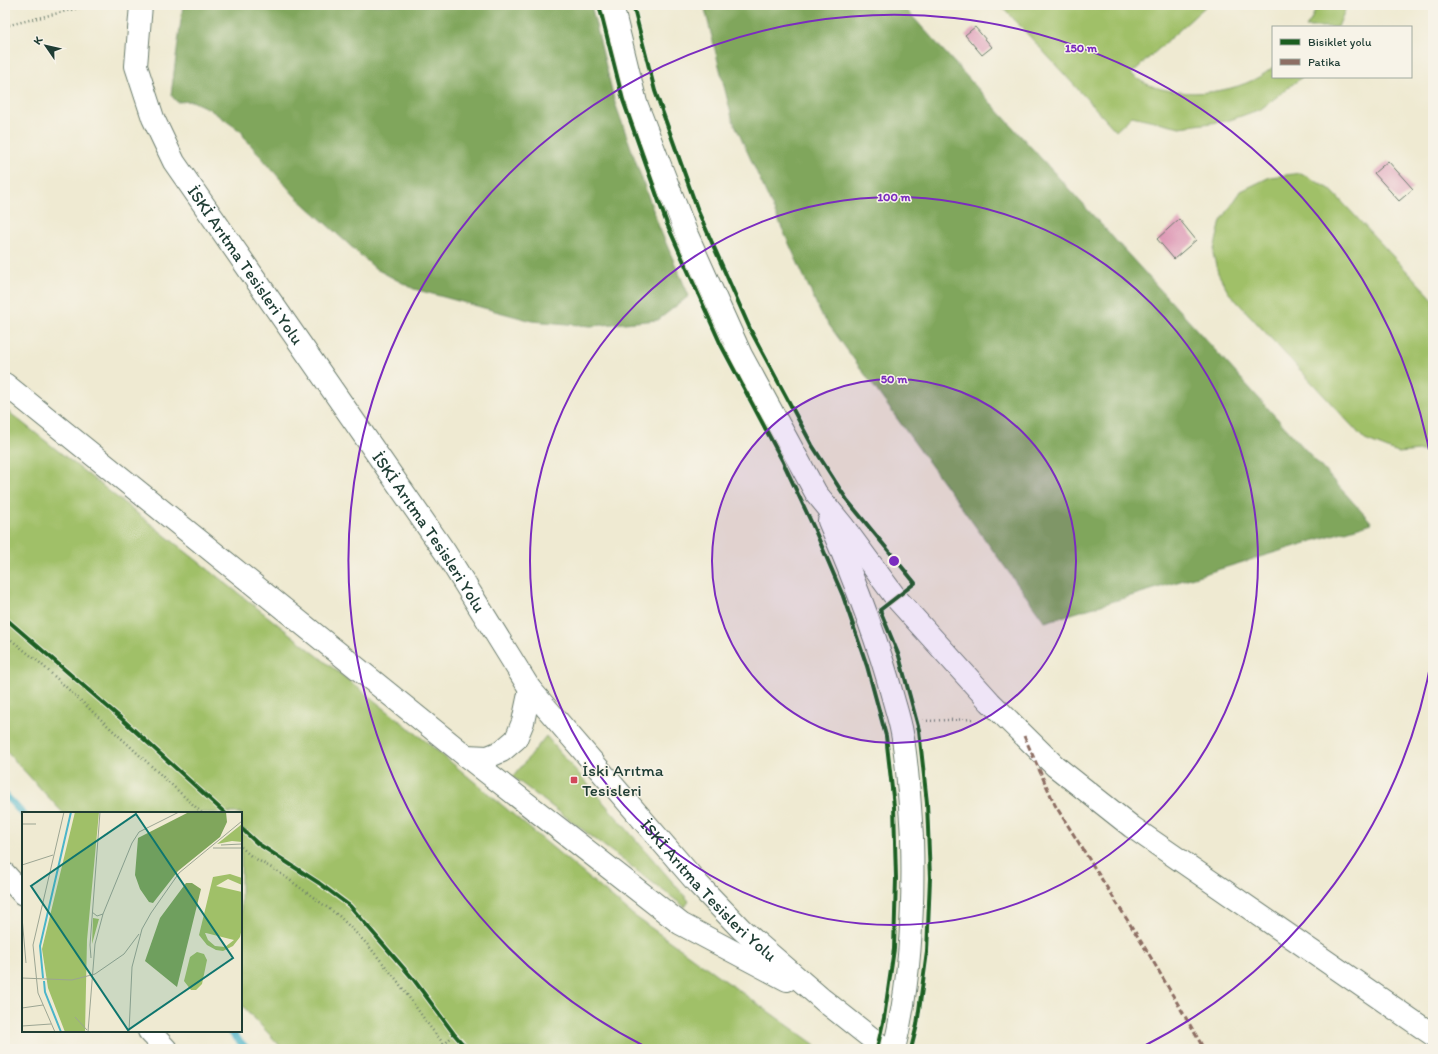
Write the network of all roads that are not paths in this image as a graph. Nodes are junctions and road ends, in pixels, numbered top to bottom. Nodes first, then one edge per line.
1 (141, 5) edge
2 (612, 5) edge
3 (5, 384) edge
4 (816, 493) junction
5 (530, 689) junction
6 (466, 756) junction
7 (5, 874) edge
8 (22, 893) edge
9 (822, 1000) junction
10 (150, 1032) edge
11 (1433, 1035) edge
12 (166, 1049) edge
13 (885, 1049) edge
14 (894, 1049) edge

1 - 5 street, İSKİ Arıtma Tesisleri Yolu
2 - 4 street
3 - 6 street, İSKİ Arıtma Tesisleri Yolu
4 - 11 street
4 - 14 street
5 - 6 street
5 - 9 street, İSKİ Arıtma Tesisleri Yolu
6 - 9 street, İSKİ Arıtma Tesisleri Yolu
7 - 8 street
9 - 13 street, İSKİ Arıtma Tesisleri Yolu
10 - 12 street

